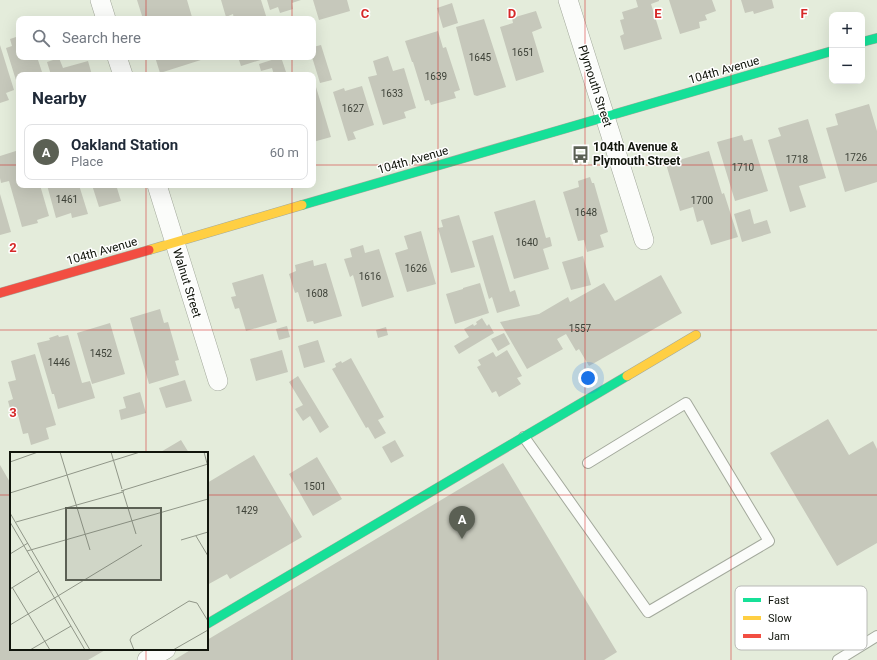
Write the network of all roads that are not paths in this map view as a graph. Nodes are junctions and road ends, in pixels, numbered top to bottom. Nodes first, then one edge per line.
1 (100, 0) edge
2 (568, 0) edge
3 (105, 16) edge
4 (877, 38) edge
5 (865, 41) edge
6 (829, 52) edge
7 (118, 60) edge
8 (122, 72) edge
9 (606, 117) junction
10 (158, 188) edge
11 (644, 240) dead end
12 (174, 242) junction
13 (0, 293) edge
14 (696, 335) dead end
15 (218, 381) dead end
16 (524, 437) junction
17 (588, 462) dead end
18 (208, 624) edge
19 (877, 636) edge
20 (867, 642) edge
21 (164, 650) edge
22 (854, 650) edge
23 (147, 660) edge
24 (838, 660) edge

1 - 3 street
2 - 9 street, Plymouth Street
4 - 5 street
6 - 9 street, 104th Avenue
7 - 8 street
9 - 11 street, Plymouth Street
9 - 12 street, 104th Avenue
10 - 12 street, Walnut Street
12 - 13 street, 104th Avenue
12 - 15 street, Walnut Street
14 - 16 street
16 - 17 lane
16 - 18 street
19 - 20 lane
21 - 23 street
22 - 24 lane

